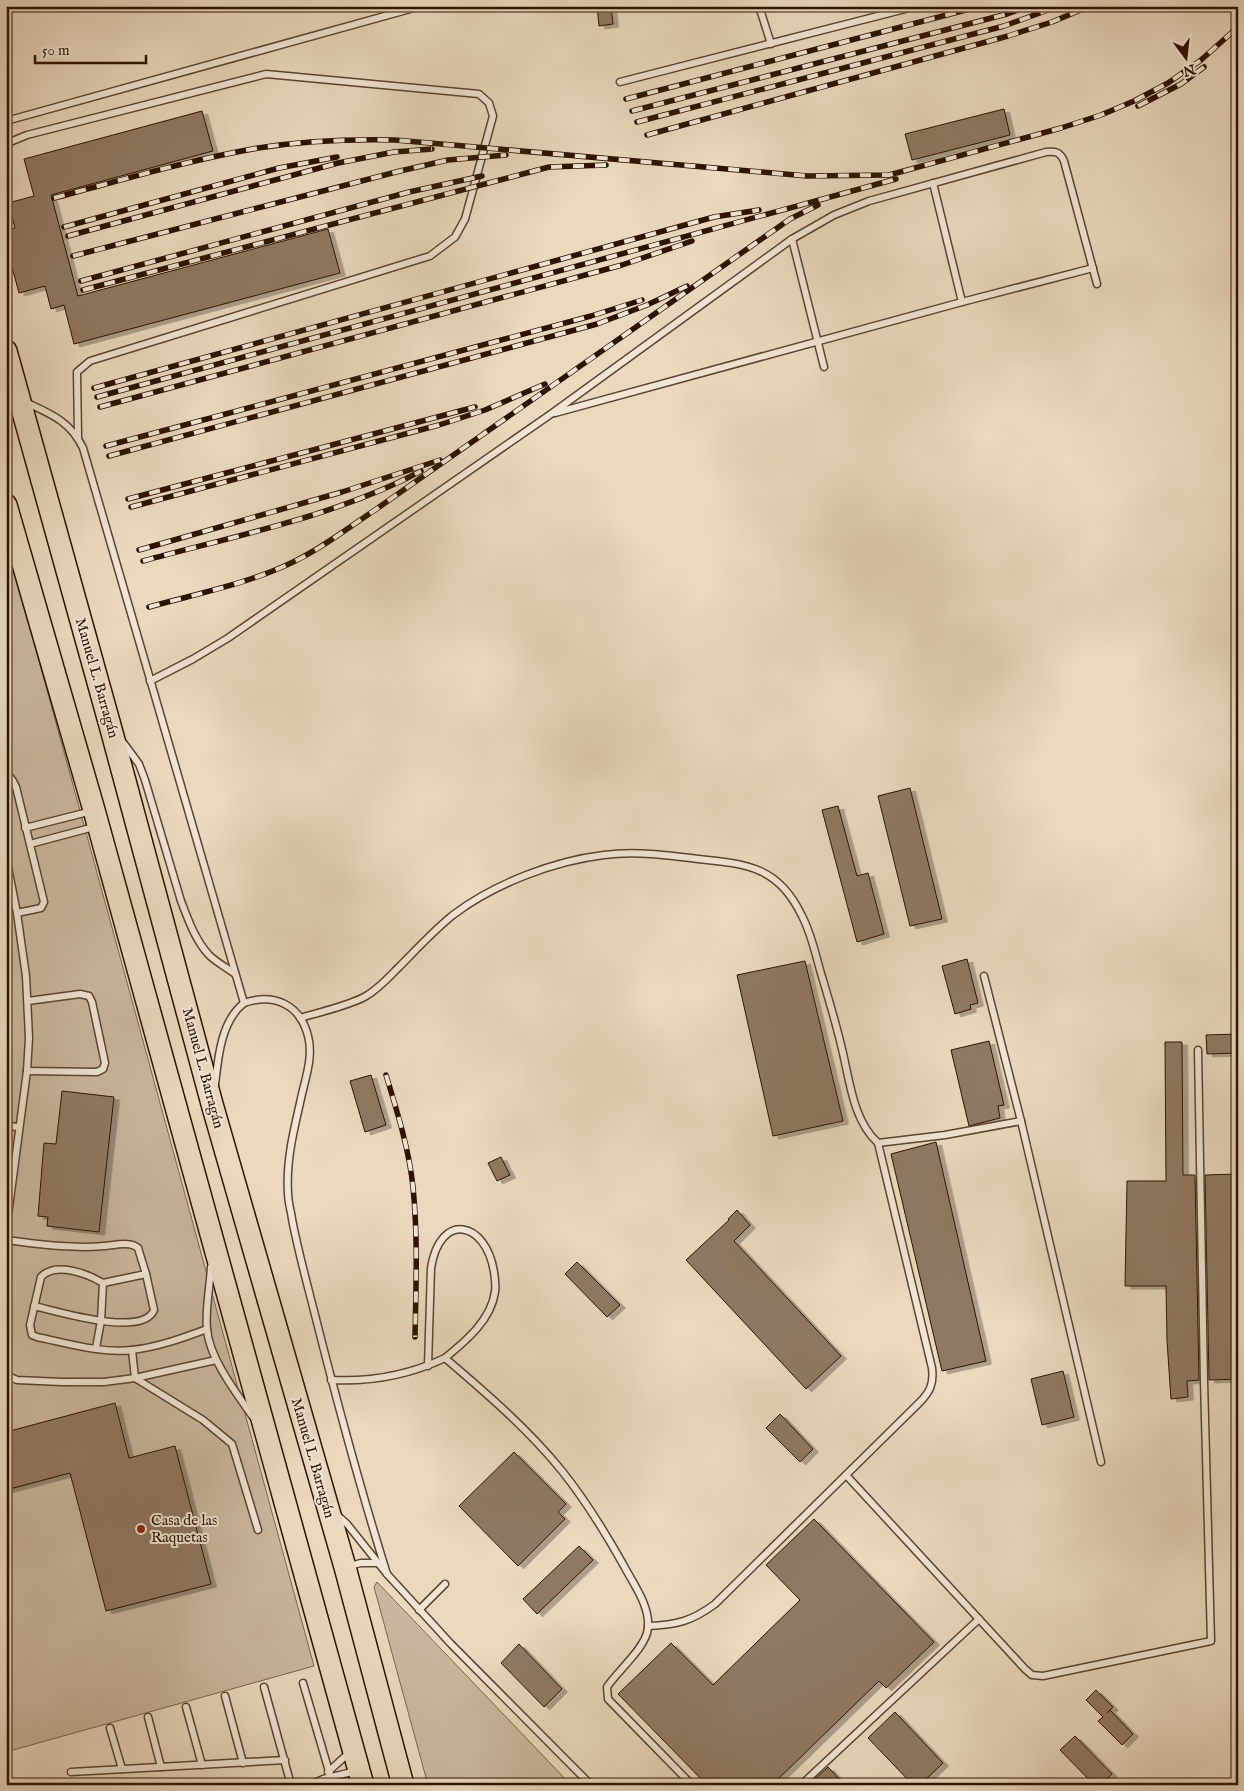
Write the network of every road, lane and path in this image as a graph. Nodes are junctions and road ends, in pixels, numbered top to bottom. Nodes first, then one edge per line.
1 (421, 6) edge
2 (760, 6) edge
3 (917, 6) edge
4 (771, 44) junction
5 (620, 82) dead end
6 (6, 121) edge
7 (6, 149) edge
8 (933, 183) junction
9 (792, 239) junction
10 (1093, 268) junction
11 (1097, 284) dead end
12 (962, 302) junction
13 (818, 342) junction
14 (6, 351) edge
15 (824, 368) dead end
16 (13, 396) edge
17 (551, 414) junction
18 (78, 438) junction
19 (6, 505) edge
20 (150, 681) junction
21 (111, 729) junction
22 (6, 772) edge
23 (96, 818) junction
24 (25, 828) junction
25 (30, 844) junction
26 (6, 857) edge
27 (17, 913) junction
28 (235, 974) junction
29 (984, 976) dead end
30 (28, 1001) junction
31 (244, 1003) junction
32 (300, 1018) junction
33 (1198, 1050) dead end
34 (27, 1071) junction
35 (212, 1104) junction
36 (1021, 1120) junction
37 (6, 1126) edge
38 (19, 1127) junction
39 (878, 1143) junction
40 (9, 1192) edge
41 (6, 1230) edge
42 (6, 1240) edge
43 (213, 1245) junction
44 (146, 1274) junction
45 (103, 1283) junction
46 (34, 1306) junction
47 (101, 1321) junction
48 (207, 1329) junction
49 (96, 1348) junction
50 (132, 1350) junction
51 (445, 1358) junction
52 (216, 1360) junction
53 (428, 1366) junction
54 (6, 1375) edge
55 (136, 1378) junction
56 (331, 1380) junction
57 (264, 1432) junction
58 (1101, 1462) dead end
59 (846, 1475) junction
60 (326, 1504) junction
61 (258, 1530) dead end
62 (377, 1563) junction
63 (344, 1567) junction
64 (387, 1574) junction
65 (445, 1584) dead end
66 (419, 1610) junction
67 (979, 1619) junction
68 (648, 1626) junction
69 (303, 1683) dead end
70 (264, 1687) dead end
71 (225, 1696) dead end
72 (186, 1707) dead end
73 (148, 1718) dead end
74 (110, 1728) dead end
75 (353, 1749) junction
76 (285, 1760) junction
77 (243, 1763) junction
78 (202, 1765) junction
79 (161, 1767) junction
80 (122, 1769) junction
81 (329, 1770) junction
82 (71, 1772) dead end
83 (361, 1778) edge
84 (324, 1779) junction
85 (332, 1782) edge
86 (291, 1785) edge
87 (310, 1785) edge
88 (403, 1785) edge
89 (591, 1785) edge
90 (692, 1785) edge
91 (801, 1785) edge

1 - 6 lane
2 - 4 lane
3 - 4 lane
4 - 5 lane
7 - 18 lane
8 - 9 lane
8 - 10 lane
8 - 12 lane
9 - 13 lane
9 - 17 lane
10 - 11 lane
10 - 12 lane
12 - 13 lane
13 - 15 lane
13 - 17 lane
14 - 16 highway, Manuel L. Barragán
16 - 18 lane
16 - 21 highway, Manuel L. Barragán
17 - 20 lane
18 - 20 lane
19 - 23 highway
20 - 28 lane
21 - 28 lane
21 - 35 highway, Manuel L. Barragán
22 - 24 lane
23 - 24 lane
23 - 25 lane
23 - 43 highway
24 - 25 lane
25 - 27 lane
26 - 27 lane
27 - 30 lane
28 - 31 lane
29 - 36 lane
30 - 34 lane
30 - 34 lane
31 - 32 lane
31 - 35 lane
32 - 39 lane
32 - 56 lane
33 - 67 lane
34 - 38 lane
35 - 60 highway, Manuel L. Barragán
36 - 39 lane
36 - 58 lane
37 - 38 lane
38 - 40 lane
39 - 59 lane
40 - 41 lane
42 - 44 lane
43 - 48 lane
43 - 57 highway
44 - 45 lane
44 - 47 lane
45 - 46 lane
45 - 47 lane
46 - 47 lane
46 - 49 lane
47 - 49 lane
48 - 50 lane
48 - 52 lane
49 - 50 lane
50 - 55 lane
51 - 53 lane
51 - 53 lane
51 - 68 lane
52 - 55 lane
52 - 57 lane
53 - 56 lane
54 - 55 lane
55 - 61 lane
56 - 64 lane
57 - 75 highway
59 - 67 lane
59 - 68 lane
60 - 62 lane
60 - 63 highway, Manuel L. Barragán
62 - 63 lane
62 - 64 lane
63 - 88 highway, Manuel L. Barragán
64 - 66 lane
65 - 66 lane
66 - 89 lane
67 - 91 lane
68 - 90 lane
69 - 81 lane
70 - 76 lane
71 - 77 lane
72 - 78 lane
73 - 79 lane
74 - 80 lane
75 - 81 lane
75 - 83 highway
76 - 77 lane
76 - 86 lane
77 - 78 lane
78 - 79 lane
79 - 80 lane
80 - 82 lane
81 - 84 lane
81 - 85 lane
83 - 85 lane
84 - 85 lane
84 - 87 lane

